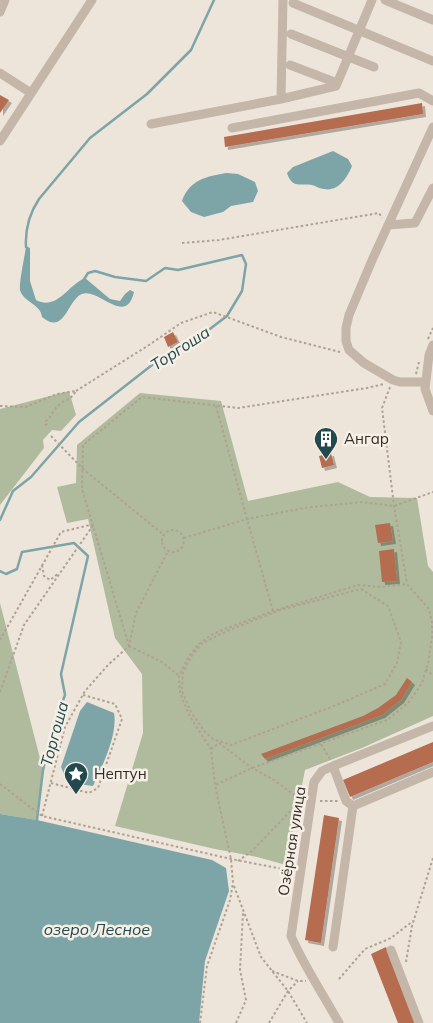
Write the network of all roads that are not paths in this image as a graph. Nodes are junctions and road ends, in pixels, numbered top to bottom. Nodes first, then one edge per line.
1 (5, 0) edge
2 (92, 0) edge
3 (283, 0) edge
4 (372, 0) edge
5 (385, 0) edge
6 (293, 3) dead end
7 (0, 12) edge
8 (433, 20) edge
9 (359, 30) junction
10 (291, 34) dead end
11 (348, 57) junction
12 (433, 61) edge
13 (290, 65) dead end
14 (374, 67) dead end
15 (0, 73) edge
16 (338, 83) junction
17 (31, 93) junction
18 (281, 99) junction
19 (433, 101) edge
20 (151, 124) dead end
21 (433, 127) edge
22 (232, 128) dead end
23 (0, 140) edge
24 (433, 188) edge
25 (388, 225) junction
26 (433, 344) edge
27 (425, 382) junction
28 (433, 411) edge
29 (433, 726) edge
30 (333, 766) junction
31 (433, 772) edge
32 (350, 804) junction
33 (333, 947) dead end
34 (391, 950) dead end
35 (339, 1023) edge
36 (420, 1023) edge

1 - 7 street
2 - 17 street
3 - 18 street
4 - 9 street
5 - 8 street
6 - 9 street
9 - 11 street
9 - 12 street
10 - 11 street
11 - 14 street
11 - 16 street
13 - 16 street
15 - 17 street
16 - 18 street
17 - 23 street
18 - 20 street
19 - 22 street
21 - 25 street
24 - 25 street
25 - 27 street
26 - 27 street
27 - 28 street
29 - 30 street, Озёрная улица
30 - 32 street
30 - 35 street, Озёрная улица
31 - 32 street
32 - 33 street
34 - 36 street

